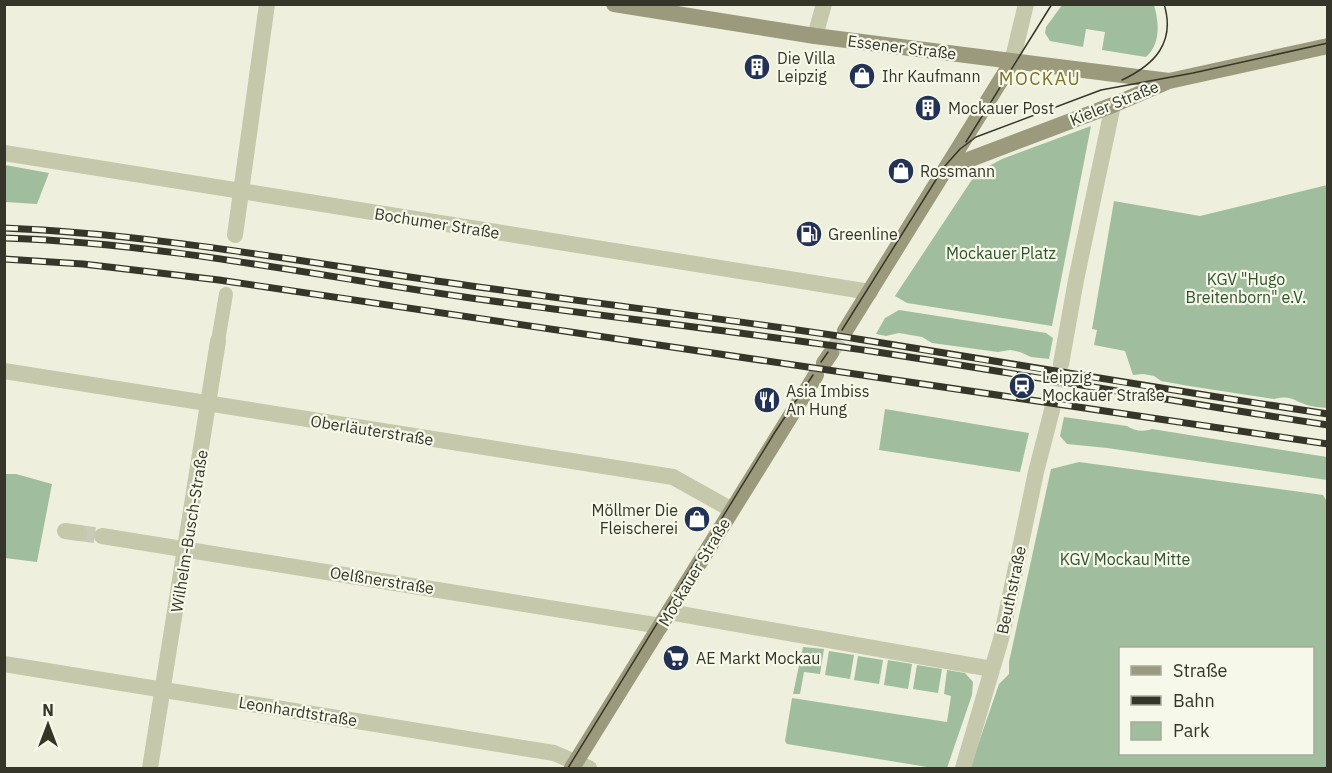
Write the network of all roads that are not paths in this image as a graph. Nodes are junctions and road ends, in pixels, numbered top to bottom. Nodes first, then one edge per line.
1 (267, 4) edge
2 (614, 4) edge
3 (824, 4) edge
4 (1026, 4) edge
5 (815, 36) junction
6 (1328, 46) edge
7 (1012, 62) junction
8 (1168, 81) junction
9 (1113, 105) junction
10 (4, 153) edge
11 (952, 165) junction
12 (242, 191) junction
13 (235, 235) dead end
14 (870, 292) junction
15 (226, 294) dead end
16 (845, 331) tunnel mouth
17 (218, 341) joint
18 (824, 364) tunnel mouth
19 (1061, 364) tunnel mouth
20 (4, 370) edge
21 (209, 404) junction
22 (1052, 410) tunnel mouth
23 (732, 510) junction
24 (102, 536) tunnel mouth
25 (186, 549) junction
26 (665, 619) junction
27 (4, 664) edge
28 (992, 669) junction
29 (163, 689) junction
30 (579, 766) edge
31 (150, 768) edge
32 (963, 768) edge

1 - 12 street
2 - 5 main road, Essener Straße
3 - 5 street
4 - 7 street
5 - 7 main road, Essener Straße
6 - 8 main road, Kieler Straße
7 - 8 main road, Kieler Straße
7 - 11 main road
8 - 9 main road, Kieler Straße
9 - 11 main road, Kieler Straße
9 - 19 street
10 - 12 street, Bochumer Straße
11 - 14 main road
12 - 13 street
12 - 14 street, Bochumer Straße
14 - 16 main road
15 - 17 street, Wilhelm-Busch-Straße
17 - 21 street, Wilhelm-Busch-Straße
18 - 23 main road, Mockauer Straße
20 - 21 street, Oberläuterstraße
21 - 23 street, Oberläuterstraße
21 - 25 street, Wilhelm-Busch-Straße
22 - 28 street, Beuthstraße
23 - 26 main road, Mockauer Straße
24 - 25 street, Oelßnerstraße
25 - 26 street, Oelßnerstraße
25 - 29 street, Wilhelm-Busch-Straße
26 - 28 street, Oelßnerstraße
26 - 30 main road, Mockauer Straße
27 - 29 street, Leonhardtstraße
28 - 32 street, Beuthstraße
29 - 30 street, Leonhardtstraße
29 - 31 street, Wilhelm-Busch-Straße

